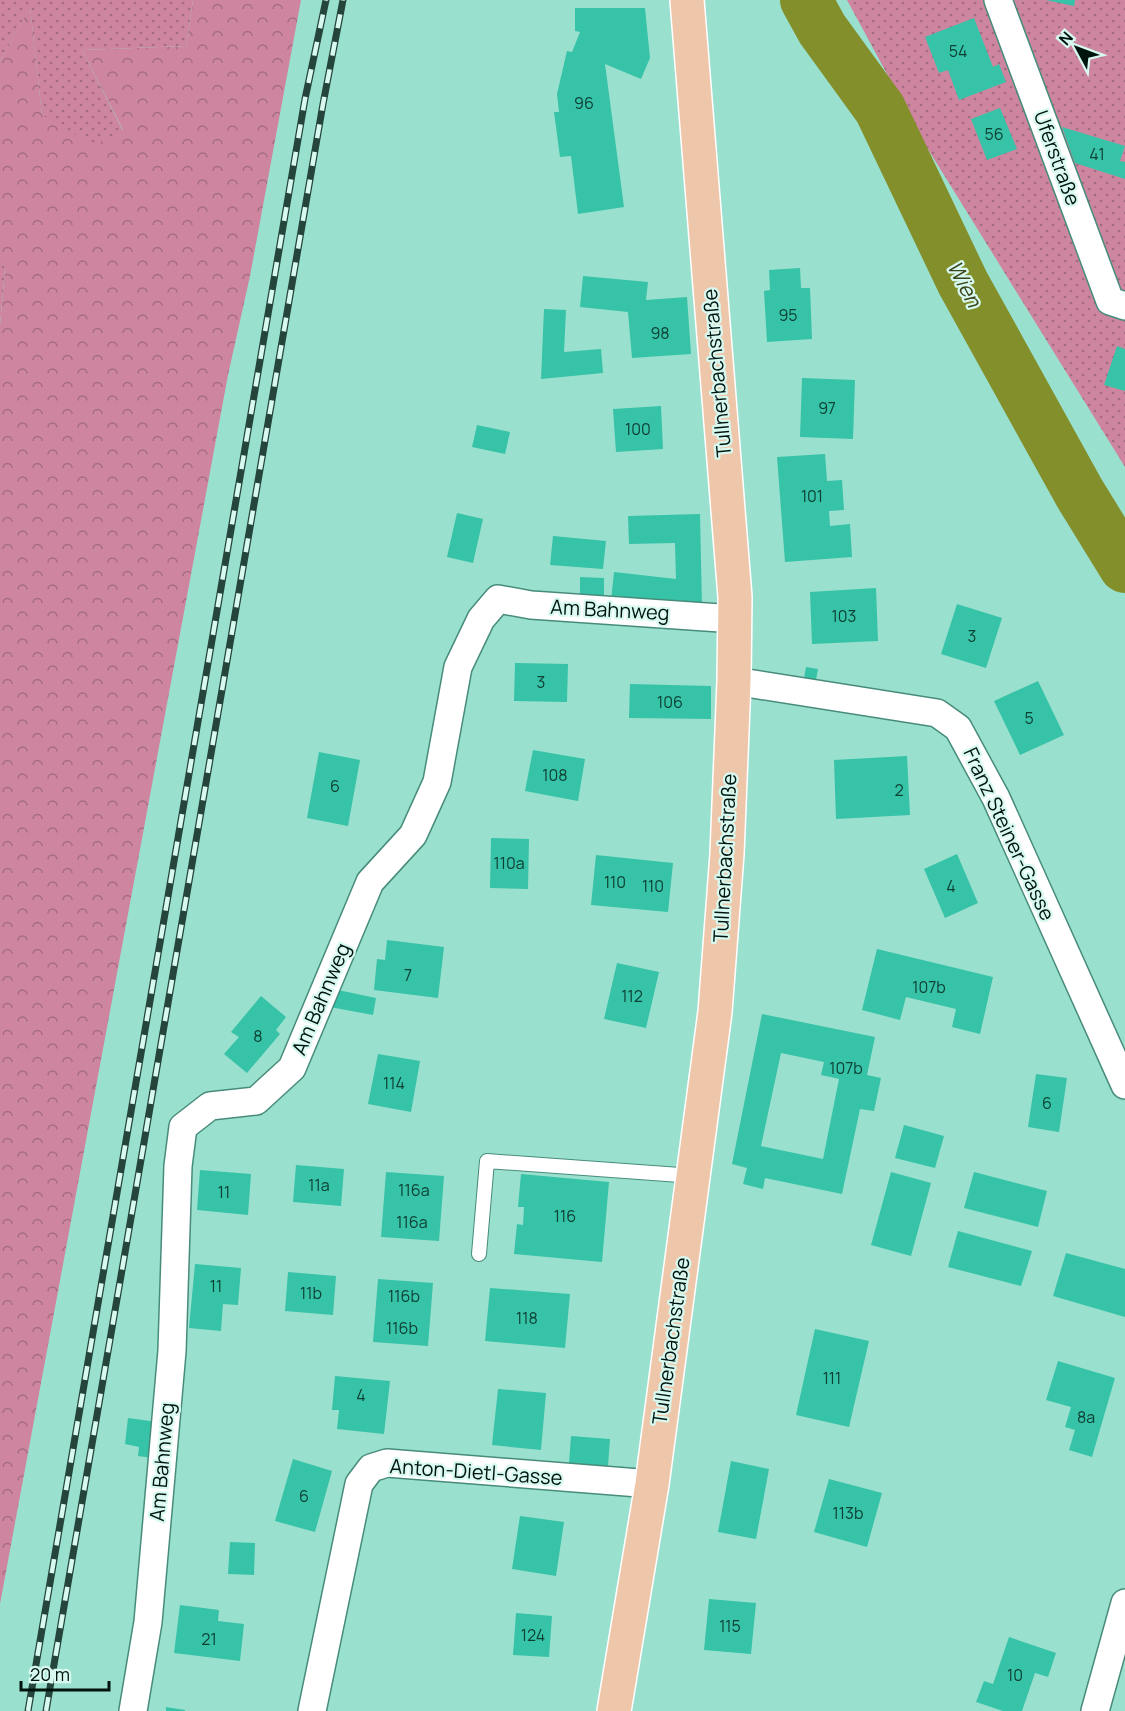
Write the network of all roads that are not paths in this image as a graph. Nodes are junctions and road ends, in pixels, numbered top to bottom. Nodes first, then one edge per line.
1 (687, 0) edge
2 (998, 0) edge
3 (1125, 306) edge
4 (735, 619) junction
5 (734, 681) junction
6 (1125, 1085) edge
7 (694, 1176) junction
8 (479, 1254) dead end
9 (652, 1484) junction
10 (1125, 1603) edge
11 (133, 1711) edge
12 (312, 1711) edge
13 (614, 1711) edge
14 (1095, 1711) edge

1 - 4 main road, Tullnerbachstraße
2 - 3 street, Uferstraße
4 - 5 main road, Tullnerbachstraße
4 - 11 street, Am Bahnweg
5 - 6 street, Franz Steiner-Gasse
5 - 7 main road, Tullnerbachstraße
7 - 8 lane
7 - 9 main road, Tullnerbachstraße
9 - 12 street, Anton-Dietl-Gasse
9 - 13 main road, Tullnerbachstraße
10 - 14 street

